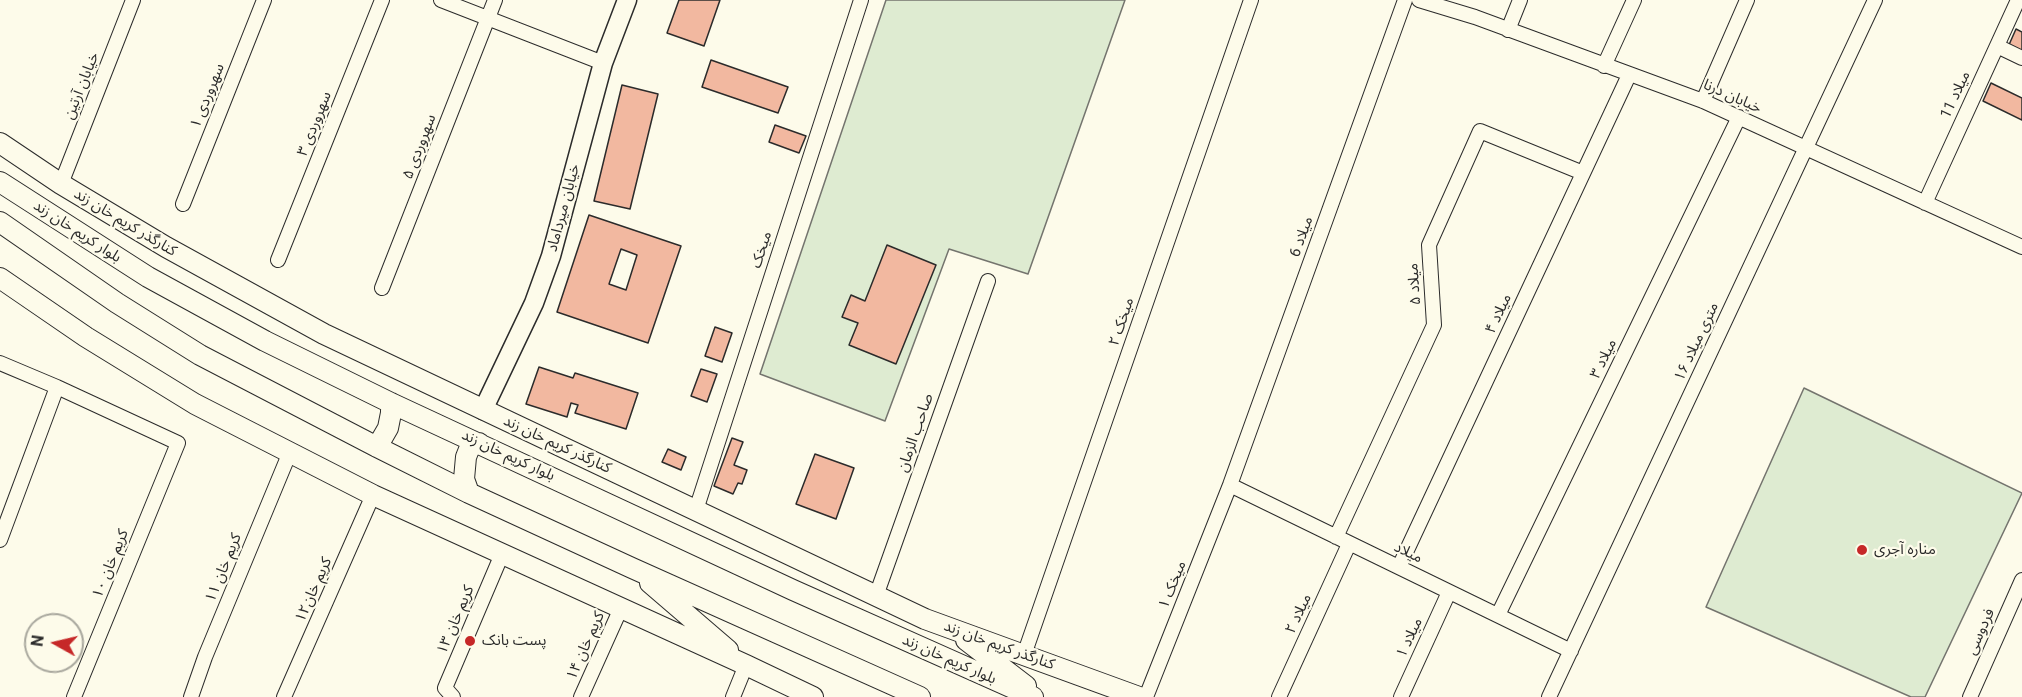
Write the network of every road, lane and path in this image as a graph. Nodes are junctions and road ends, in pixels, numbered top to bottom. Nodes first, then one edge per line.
1 (133, 0) edge
2 (264, 0) edge
3 (382, 0) edge
4 (441, 0) edge
5 (495, 0) edge
6 (627, 0) edge
7 (861, 0) edge
8 (1251, 0) edge
9 (1405, 0) edge
10 (1419, 0) edge
11 (1521, 0) edge
12 (1634, 0) edge
13 (1747, 0) edge
14 (1875, 0) edge
15 (2018, 0) edge
16 (488, 18) junction
17 (1508, 30) junction
18 (1997, 46) junction
19 (2022, 58) edge
20 (603, 63) junction
21 (1604, 66) junction
22 (1629, 75) junction
23 (1703, 101) junction
24 (1739, 117) junction
25 (0, 143) edge
26 (1805, 149) junction
27 (1583, 173) junction
28 (0, 182) edge
29 (61, 184) junction
30 (1924, 203) junction
31 (183, 204) dead end
32 (0, 222) edge
33 (2022, 247) edge
34 (278, 260) dead end
35 (0, 278) edge
36 (987, 281) dead end
37 (382, 288) dead end
38 (279, 310) junction
39 (265, 340) junction
40 (0, 363) edge
41 (57, 387) junction
42 (391, 403) junction
43 (483, 410) junction
44 (479, 443) junction
45 (377, 447) junction
46 (290, 452) junction
47 (1230, 485) junction
48 (469, 493) junction
49 (373, 495) junction
50 (696, 510) junction
51 (1336, 537) junction
52 (0, 540) edge
53 (1349, 544) junction
54 (502, 554) junction
55 (1399, 567) junction
56 (632, 568) junction
57 (2022, 580) edge
58 (1449, 592) junction
59 (876, 596) junction
60 (621, 608) junction
61 (1498, 615) junction
62 (952, 629) junction
63 (1571, 651) junction
64 (1024, 655) junction
65 (746, 665) junction
66 (74, 697) edge
67 (191, 697) edge
68 (284, 697) edge
69 (453, 697) edge
70 (581, 697) edge
71 (733, 697) edge
72 (813, 697) edge
73 (920, 697) edge
74 (1033, 697) edge
75 (1040, 697) edge
76 (1139, 697) edge
77 (1146, 697) edge
78 (1279, 697) edge
79 (1401, 697) edge
80 (1549, 697) edge
81 (1970, 697) edge

1 - 29 street, خیابان آرتین
2 - 31 street, سهروردی ۱
3 - 34 street, سهروردی ۳
4 - 16 street
5 - 16 street, سهروردی ۵
6 - 20 street, خیابان میرداماد
7 - 50 street, میخک
8 - 64 street, میخک ۲
9 - 47 street, میلاد 6
10 - 17 street, خیابان درنا
11 - 17 street
12 - 21 street
13 - 23 street
14 - 26 street, ۱۶ متری میلاد
15 - 18 street, میلاد 11
16 - 20 street
16 - 37 street, سهروردی ۵
17 - 21 street, خیابان درنا
18 - 19 street
18 - 30 street, میلاد 11
20 - 43 street, خیابان میرداماد
21 - 22 street, خیابان درنا
22 - 23 street, خیابان درنا
22 - 27 street, میلاد ۴
23 - 24 street, خیابان درنا
24 - 26 street, خیابان درنا
24 - 61 street, میلاد ۳
25 - 29 main road, کنارگذر کریم خان زند
26 - 30 street, خیابان درنا
26 - 63 street, ۱۶ متری میلاد
27 - 51 street, میلاد ۵
27 - 55 street, میلاد ۴
28 - 39 main road, بلوار کریم خان زند
29 - 38 main road, کنارگذر کریم خان زند
30 - 33 street, خیابان درنا
32 - 45 main road
35 - 46 main road
36 - 59 street, صاحب الزمان
38 - 39 main road
38 - 43 main road, کنارگذر کریم خان زند
39 - 42 main road, بلوار کریم خان زند
40 - 41 street
41 - 52 street
41 - 66 street, کریم خان ۱۰
42 - 44 main road, بلوار کریم خان زند
42 - 45 main road
43 - 50 main road, کنارگذر کریم خان زند
44 - 48 main road
44 - 74 main road, بلوار کریم خان زند
45 - 48 main road
46 - 49 main road
46 - 67 street, کریم خان ۱۱
47 - 51 street, میلاد
47 - 77 street, میخک ۱
48 - 56 main road
49 - 54 main road
49 - 68 street, کریم خان۱۲
50 - 59 main road, کنارگذر کریم خان زند
51 - 53 street, میلاد
53 - 55 street, میلاد
53 - 78 street, میلاد ۲
54 - 60 main road
54 - 69 street, کریم خان ۱۳
55 - 58 street, میلاد
56 - 65 main road
56 - 73 main road
57 - 81 street, فردوسی
58 - 61 street, میلاد
58 - 79 street, میلاد ۱
59 - 62 main road, کنارگذر کریم خان زند
60 - 65 main road
60 - 70 street, کریم خان ۱۴
61 - 63 street, میلاد
62 - 64 main road, کنارگذر کریم خان زند
62 - 75 main road
63 - 80 street, ۱۶ متری میلاد
64 - 76 main road, کنارگذر کریم خان زند
65 - 71 street
65 - 72 main road

